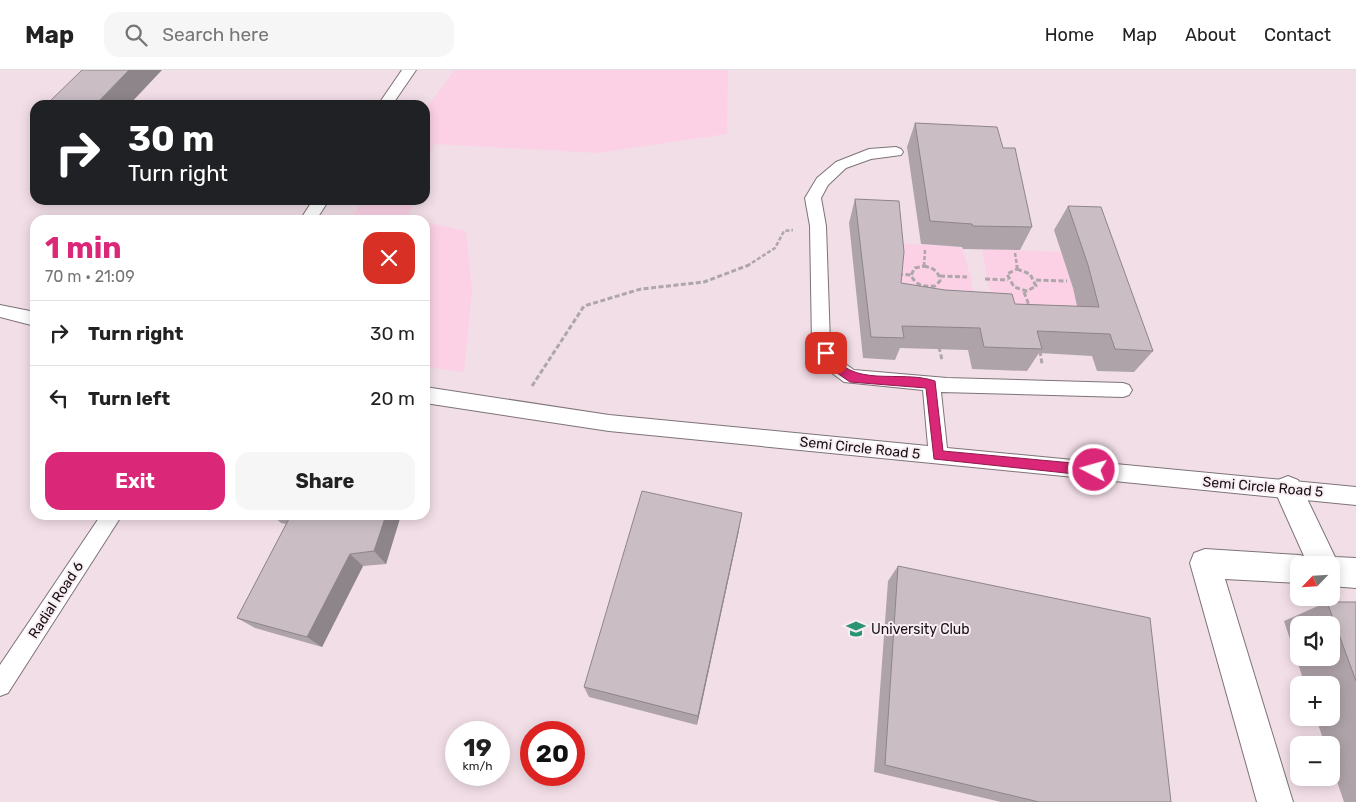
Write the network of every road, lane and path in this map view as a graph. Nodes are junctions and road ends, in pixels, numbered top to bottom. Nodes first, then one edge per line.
1 (409, 70) edge
2 (388, 100) edge
3 (896, 152) dead end
4 (818, 226) junction
5 (925, 250) dead end
6 (1015, 252) edge
7 (924, 266) junction
8 (1017, 269) junction
9 (894, 273) edge
10 (911, 275) junction
11 (940, 276) junction
12 (967, 277) dead end
13 (985, 279) dead end
14 (1008, 280) junction
15 (1036, 280) junction
16 (1067, 280) dead end
17 (928, 287) junction
18 (1024, 292) junction
19 (929, 295) edge
20 (0, 311) edge
21 (1032, 314) edge
22 (30, 318) edge
23 (931, 384) junction
24 (1123, 390) dead end
25 (430, 396) edge
26 (518, 410) junction
27 (938, 455) junction
28 (1288, 489) junction
29 (1356, 496) edge
30 (109, 520) edge
31 (1320, 556) edge
32 (1290, 568) edge
33 (1340, 572) edge
34 (1356, 573) edge
35 (0, 685) edge
36 (1275, 802) edge

1 - 2 lane
3 - 4 lane
4 - 23 lane
4 - 26 path
5 - 7 path
6 - 8 path
7 - 10 path
7 - 11 path
8 - 14 path
8 - 15 path
9 - 10 path
10 - 17 path
11 - 12 path
11 - 17 path
13 - 14 path
14 - 18 path
15 - 16 path
15 - 18 path
17 - 19 path
18 - 21 path
20 - 22 lane
23 - 24 lane
23 - 27 lane
25 - 26 lane, Semi Circle Road 5
26 - 27 lane, Semi Circle Road 5
27 - 28 lane, Semi Circle Road 5
28 - 29 lane, Semi Circle Road 5
28 - 31 street
30 - 35 lane, Radial Road 6
32 - 36 street
33 - 34 street

